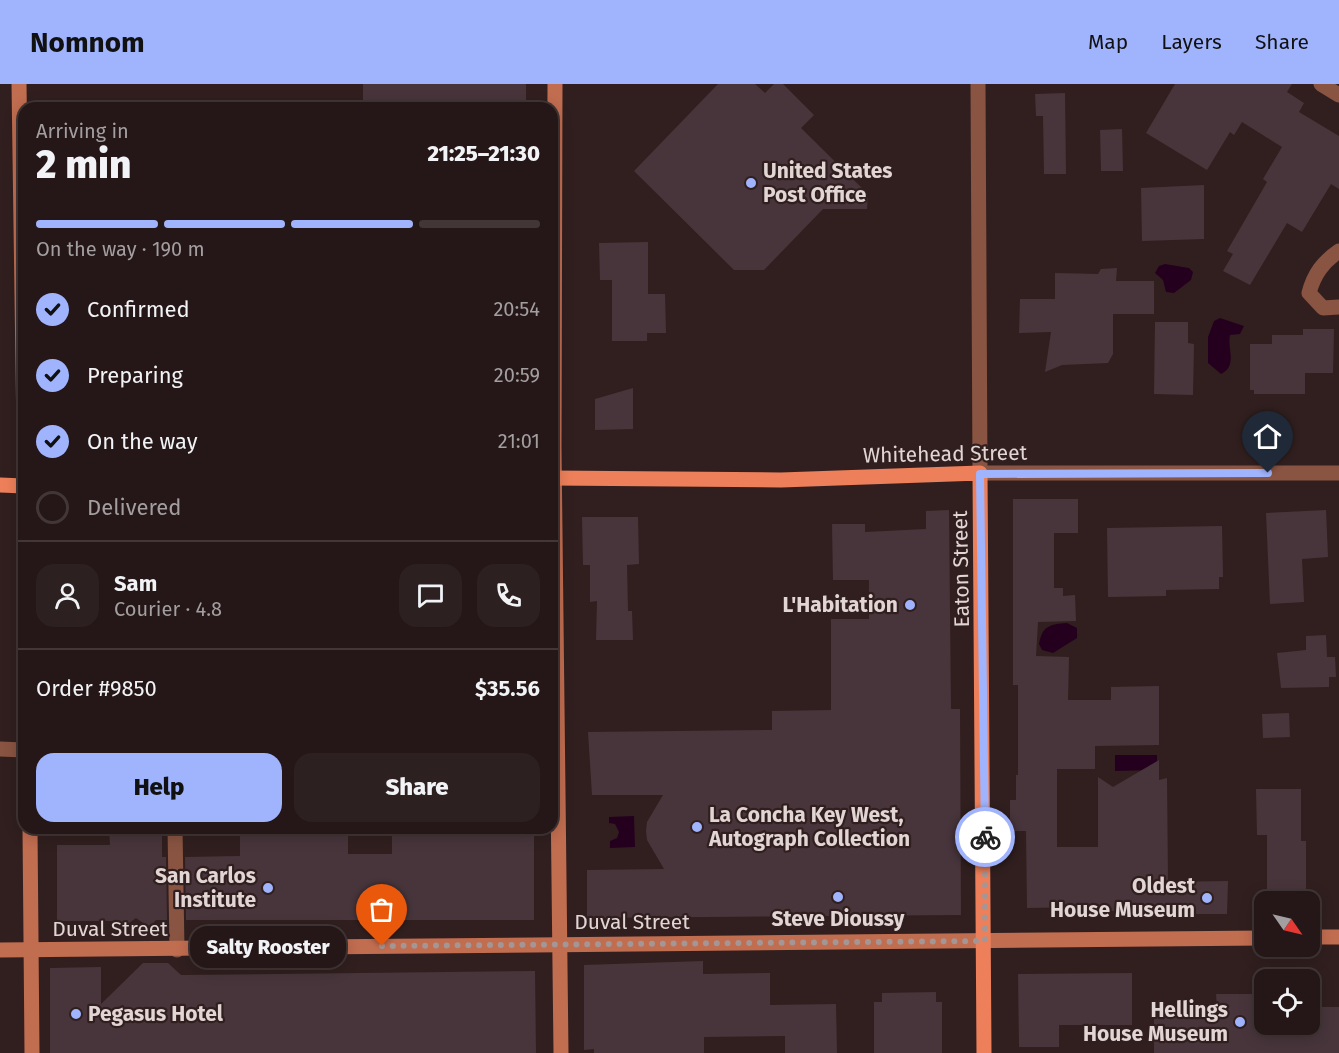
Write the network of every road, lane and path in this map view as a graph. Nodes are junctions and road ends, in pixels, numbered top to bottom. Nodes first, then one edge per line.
1 (19, 84) edge
2 (555, 84) edge
3 (978, 84) edge
4 (1321, 84) edge
5 (1339, 95) edge
6 (19, 102) edge
7 (555, 102) edge
8 (1339, 251) edge
9 (1339, 307) edge
10 (1339, 473) edge
11 (980, 474) junction
12 (558, 478) edge
13 (0, 485) edge
14 (18, 486) edge
15 (0, 749) edge
16 (18, 750) edge
17 (558, 811) edge
18 (30, 834) edge
19 (175, 834) edge
20 (1339, 937) edge
21 (1254, 938) edge
22 (1320, 938) edge
23 (985, 941) junction
24 (560, 944) junction
25 (0, 950) edge
26 (177, 950) junction
27 (31, 951) junction
28 (32, 1053) edge
29 (561, 1053) edge
30 (984, 1053) edge

1 - 6 street
2 - 7 street
3 - 11 street, Eaton Street
4 - 5 street
8 - 9 street
10 - 11 street, Whitehead Street
11 - 12 main road, Whitehead Street
11 - 23 main road, Eaton Street
13 - 14 main road
15 - 16 street
17 - 24 street
18 - 27 street
19 - 26 street
20 - 22 street
21 - 23 street, Duval Street
23 - 24 street, Duval Street
23 - 30 main road, Eaton Street
24 - 26 street, Duval Street
24 - 29 street
25 - 27 street, Duval Street
26 - 27 street, Duval Street
27 - 28 street

